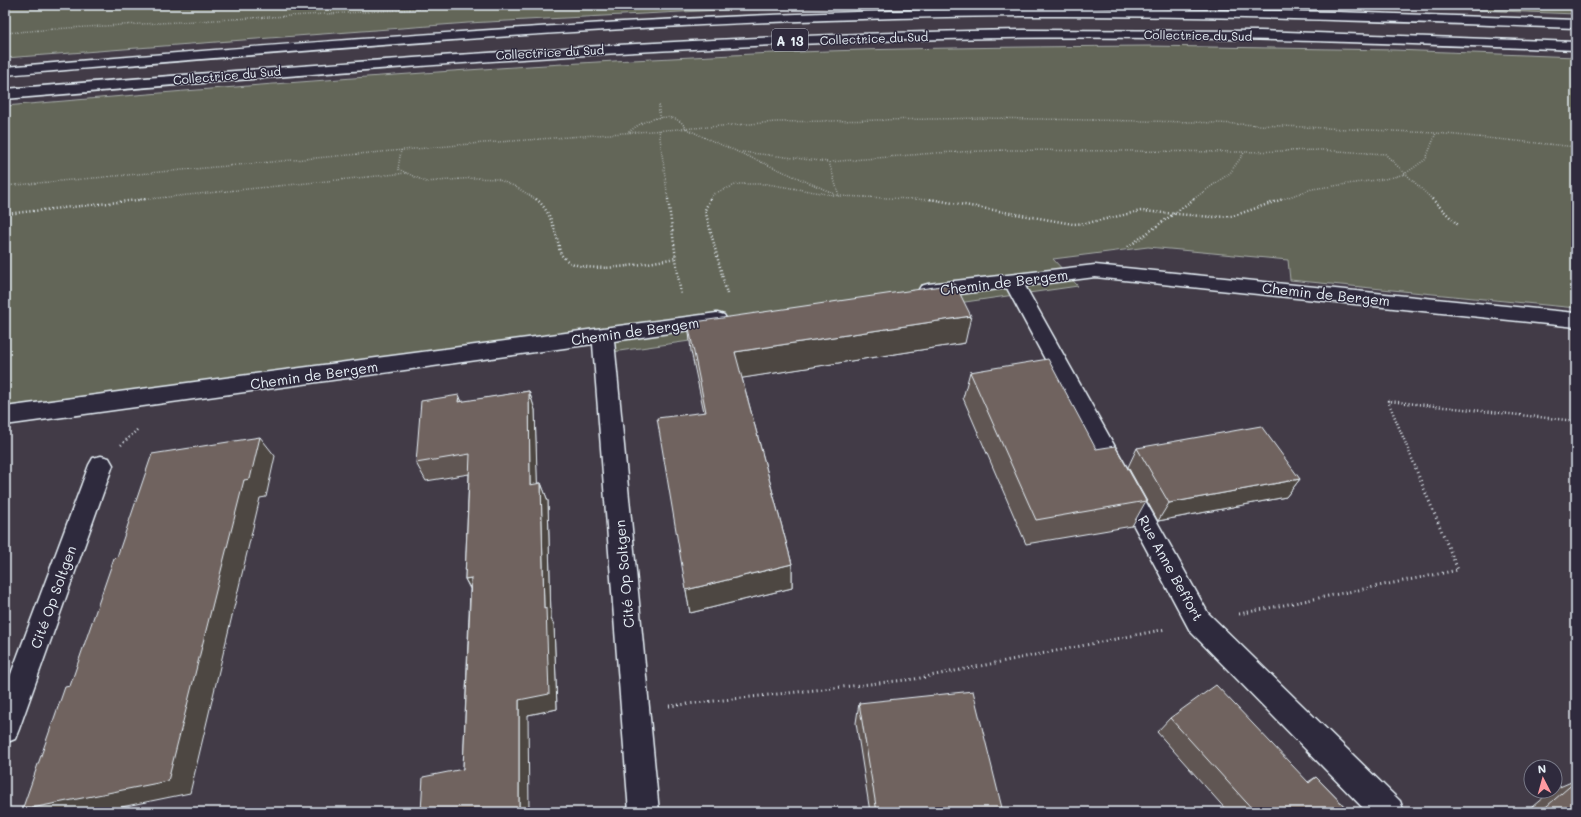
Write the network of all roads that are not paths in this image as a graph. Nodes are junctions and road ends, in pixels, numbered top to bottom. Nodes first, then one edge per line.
1 (1576, 24) edge
2 (1576, 46) edge
3 (5, 71) edge
4 (5, 94) edge
5 (1012, 280) junction
6 (911, 294) edge
7 (733, 318) edge
8 (1576, 320) edge
9 (603, 336) junction
10 (5, 416) edge
11 (101, 464) road end
12 (5, 729) edge
13 (644, 812) edge
14 (1389, 812) edge

1 - 3 main road, Collectrice du Sud / A 13
2 - 4 main road, Collectrice du Sud / A 13
5 - 6 main road, Chemin de Bergem
5 - 8 main road, Chemin de Bergem
5 - 14 main road, Rue Anne Beffort
7 - 9 main road, Chemin de Bergem
9 - 10 main road, Chemin de Bergem
9 - 13 main road, Cité Op Soltgen
11 - 12 main road, Cité Op Soltgen

